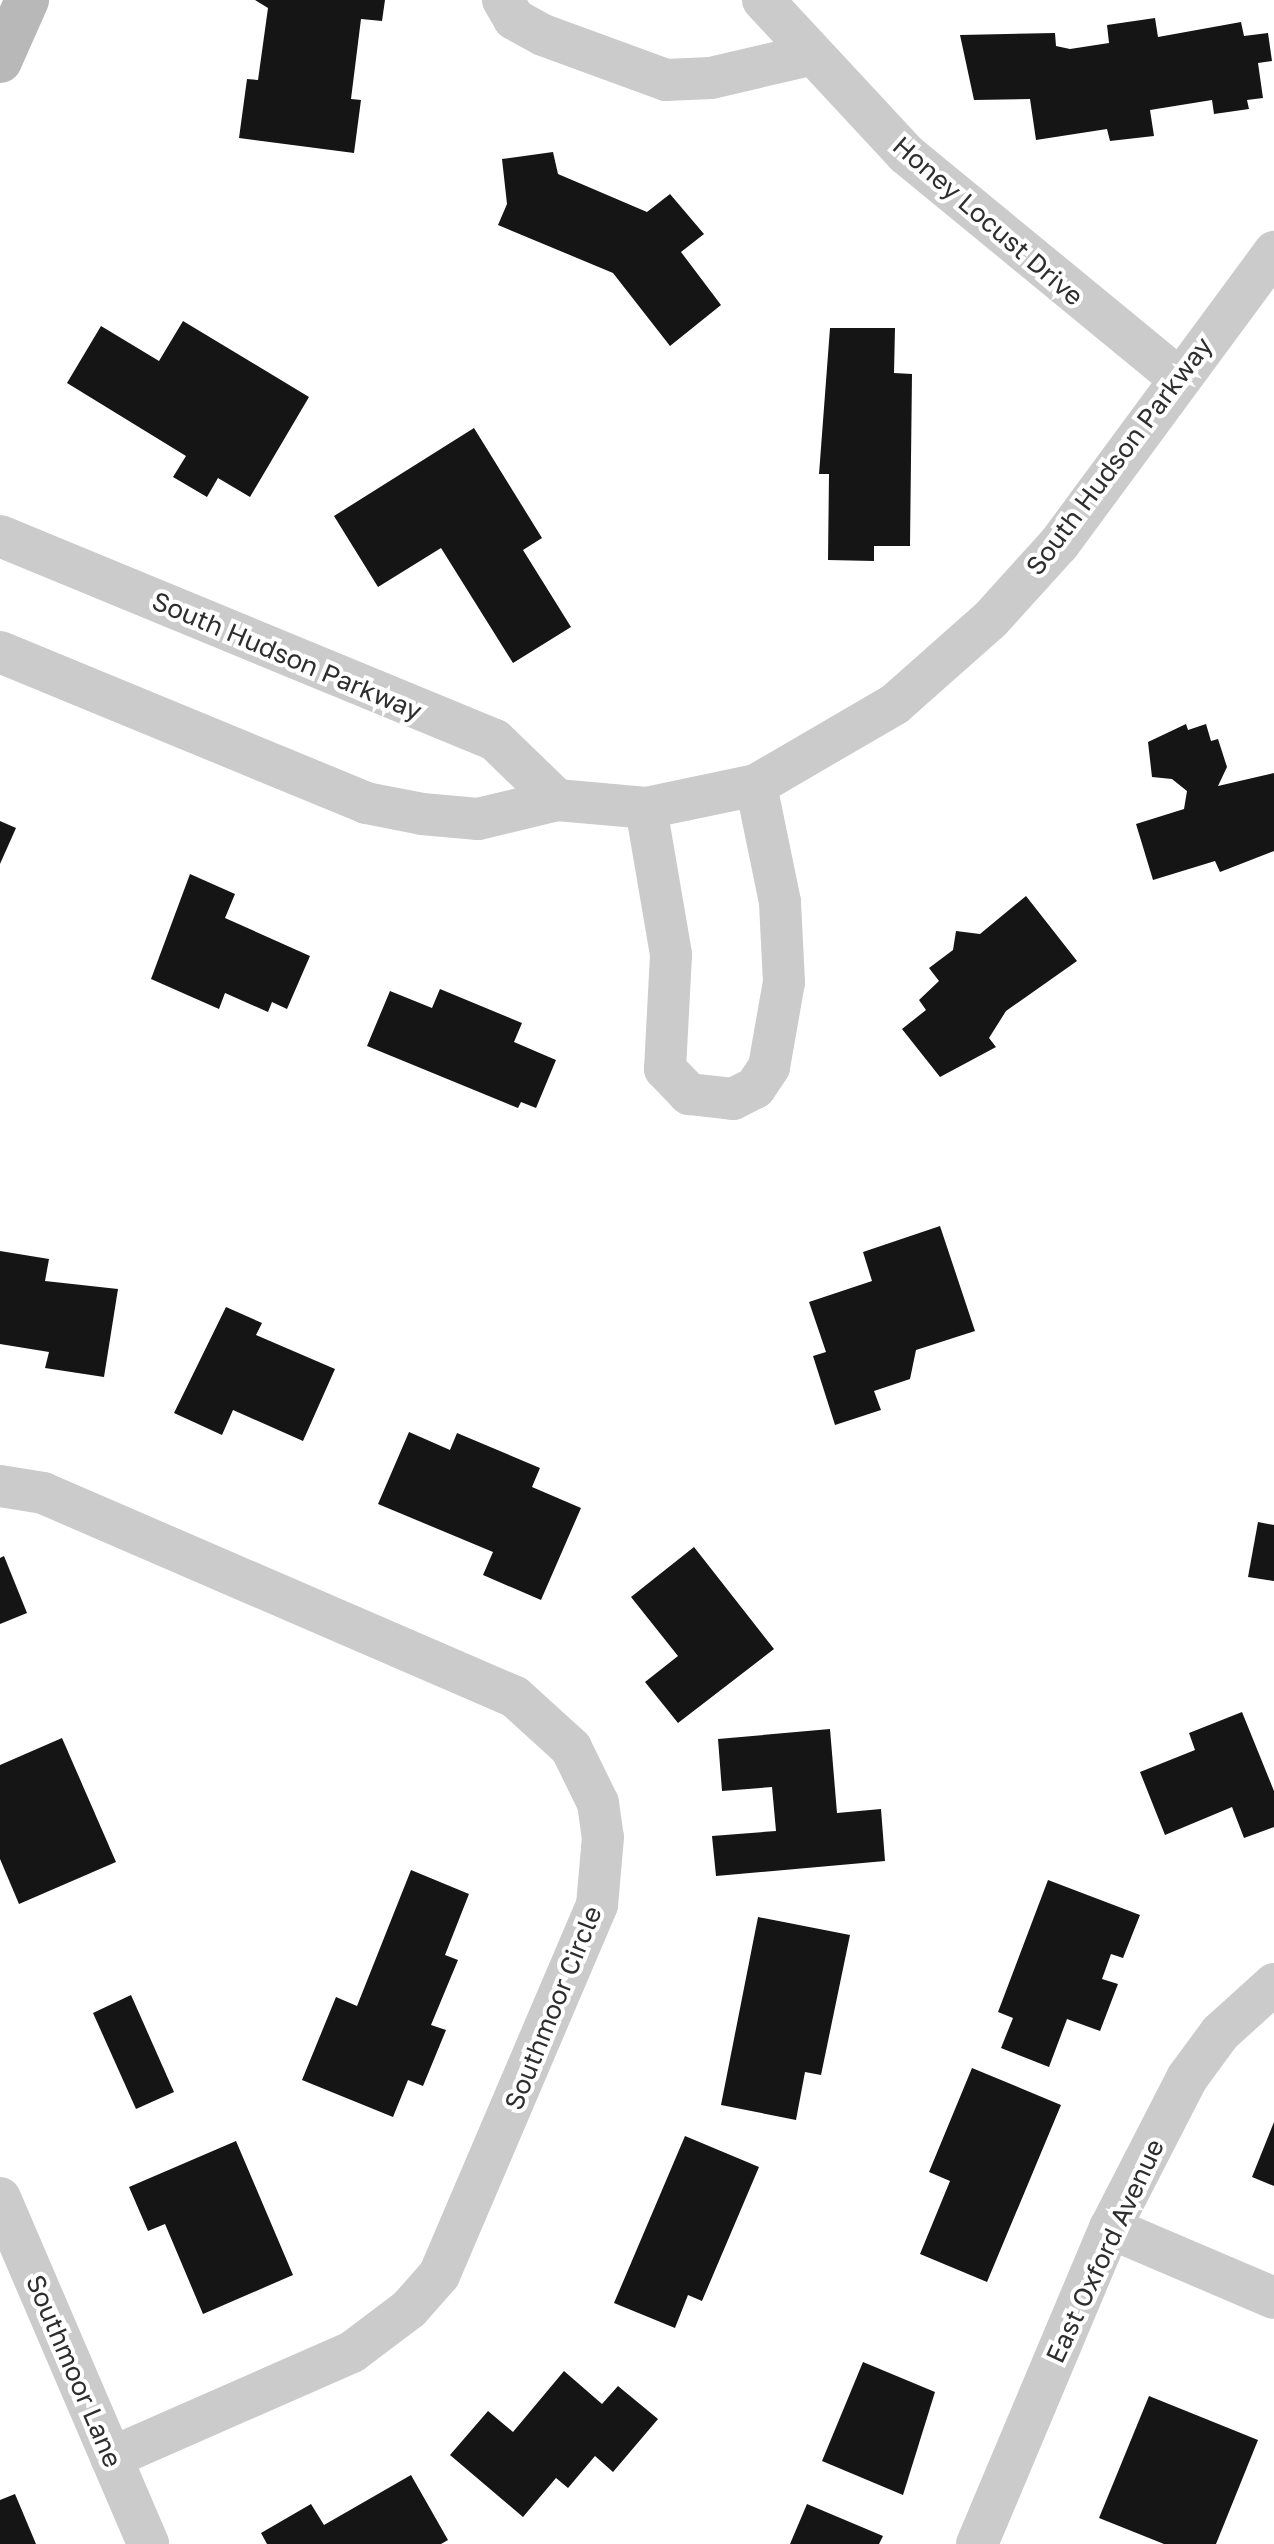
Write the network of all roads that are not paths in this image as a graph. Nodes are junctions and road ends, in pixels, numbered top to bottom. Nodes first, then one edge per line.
1 (27, 0) edge
2 (503, 0) edge
3 (763, 0) edge
4 (809, 55) junction
5 (0, 61) edge
6 (1274, 252) edge
7 (1176, 376) junction
8 (0, 536) edge
9 (0, 652) edge
10 (756, 785) junction
11 (557, 800) junction
12 (646, 808) junction
13 (0, 1486) edge
14 (1274, 1984) edge
15 (0, 2198) edge
16 (1110, 2228) junction
17 (1274, 2298) edge
18 (111, 2458) junction
19 (148, 2544) edge
20 (977, 2544) edge

1 - 5 street
2 - 4 street
3 - 4 street, Honey Locust Drive
4 - 7 street, Honey Locust Drive
6 - 7 street, South Hudson Parkway
7 - 10 street, South Hudson Parkway
8 - 11 street, South Hudson Parkway
9 - 11 street, South Hudson Parkway
10 - 12 street, South Hudson Parkway
10 - 12 street
11 - 12 street, South Hudson Parkway
13 - 18 street, Southmoor Circle
14 - 16 street, East Oxford Avenue
15 - 18 street, Southmoor Lane
16 - 17 street
16 - 20 street, East Oxford Avenue
18 - 19 street, Southmoor Lane

